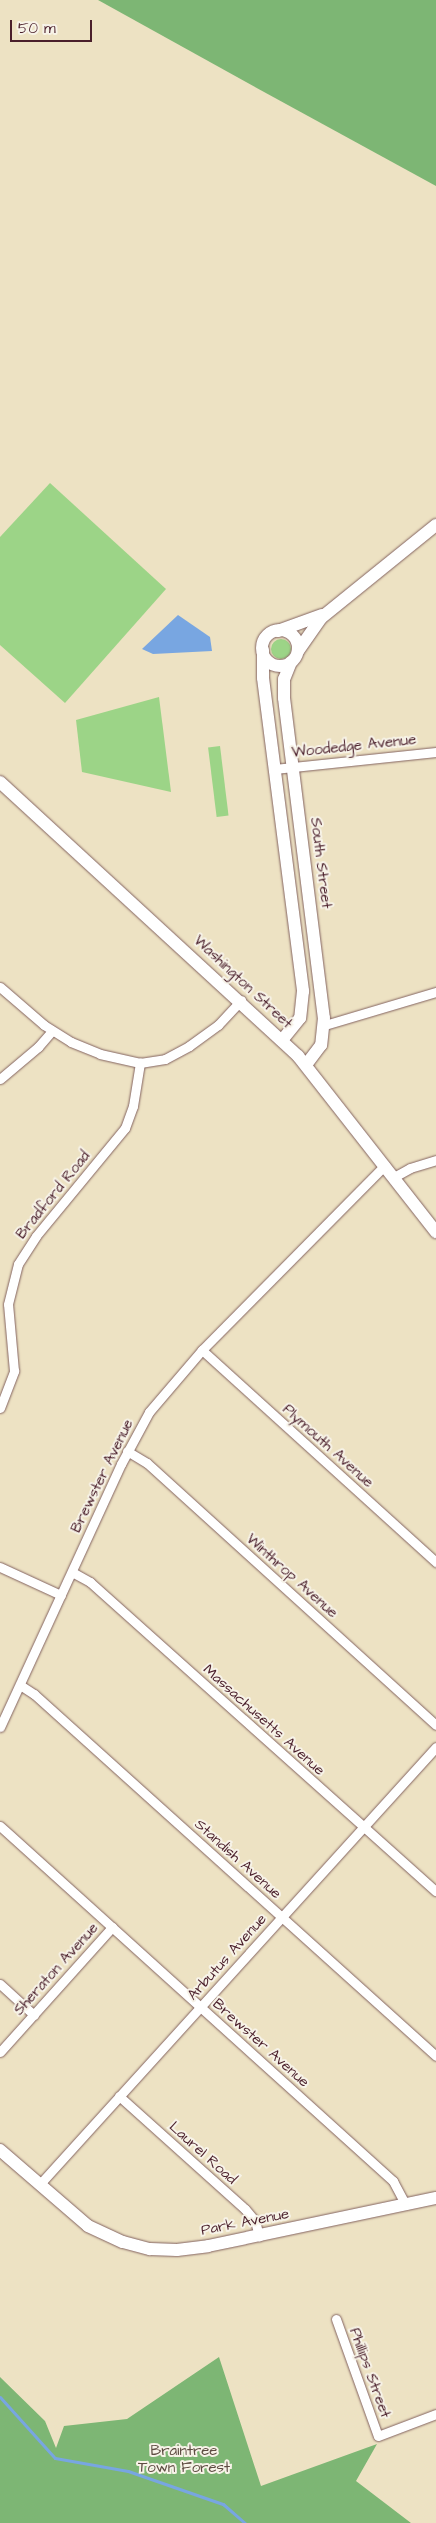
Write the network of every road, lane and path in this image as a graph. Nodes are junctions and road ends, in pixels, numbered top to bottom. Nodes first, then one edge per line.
1 (436, 525) edge
2 (329, 611) junction
3 (277, 631) junction
4 (263, 650) junction
5 (294, 657) junction
6 (436, 752) edge
7 (292, 766) junction
8 (274, 769) junction
9 (0, 782) edge
10 (0, 987) edge
11 (436, 992) edge
12 (241, 1000) junction
13 (325, 1025) junction
14 (52, 1031) junction
15 (282, 1040) junction
16 (140, 1062) junction
17 (306, 1065) junction
18 (0, 1079) edge
19 (436, 1160) edge
20 (385, 1165) junction
21 (394, 1177) junction
22 (436, 1232) edge
23 (202, 1350) junction
24 (0, 1408) edge
25 (127, 1451) junction
26 (436, 1562) edge
27 (0, 1566) edge
28 (72, 1572) junction
29 (61, 1595) junction
30 (20, 1685) junction
31 (436, 1724) edge
32 (0, 1727) edge
33 (436, 1747) edge
34 (0, 1826) edge
35 (364, 1827) junction
36 (436, 1891) edge
37 (282, 1917) junction
38 (112, 1927) junction
39 (0, 1984) edge
40 (200, 2007) junction
41 (34, 2015) junction
42 (0, 2052) edge
43 (436, 2056) edge
44 (119, 2096) junction
45 (0, 2150) edge
46 (39, 2185) junction
47 (436, 2198) edge
48 (406, 2205) junction
49 (259, 2236) junction
50 (336, 2319) dead end
51 (436, 2414) edge

1 - 2 main road, South Street
2 - 3 main road, South Street
2 - 5 main road, South Street
3 - 4 main road
3 - 5 main road
4 - 5 main road
4 - 8 main road
5 - 7 main road, South Street
6 - 7 street, Woodedge Avenue
7 - 8 street, Woodedge Avenue
7 - 13 main road, South Street
8 - 15 main road
9 - 12 main road, Washington Street
10 - 14 street
11 - 13 street
12 - 15 main road, Washington Street
12 - 16 street
13 - 17 main road, South Street
14 - 16 street
14 - 18 street
15 - 17 main road, Washington Street
16 - 24 street, Bradford Road
17 - 20 main road, Washington Street
19 - 21 street
20 - 21 main road, Washington Street
20 - 23 street, Brewster Avenue
21 - 22 main road, Washington Street
23 - 25 street, Brewster Avenue
23 - 26 street, Plymouth Avenue
25 - 28 street, Brewster Avenue
25 - 31 street, Winthrop Avenue
27 - 29 street
28 - 29 street, Brewster Avenue
28 - 35 street, Massachusetts Avenue
29 - 30 street, Brewster Avenue
30 - 32 street, Brewster Avenue
30 - 37 street, Standish Avenue
33 - 35 street, Arbutus Avenue
34 - 38 street, Brewster Avenue
35 - 36 street, Massachusetts Avenue
35 - 37 street, Arbutus Avenue
37 - 40 street, Arbutus Avenue
37 - 43 street, Standish Avenue
38 - 40 street, Brewster Avenue
38 - 41 street, Sheraton Avenue
39 - 41 street
40 - 44 street, Arbutus Avenue
40 - 48 street, Brewster Avenue
41 - 42 street, Sheraton Avenue
44 - 46 street, Arbutus Avenue
44 - 49 street, Laurel Road
45 - 46 main road, Park Avenue
46 - 49 main road, Park Avenue
47 - 48 main road, Park Avenue
48 - 49 main road, Park Avenue
50 - 51 street, Phillips Street

